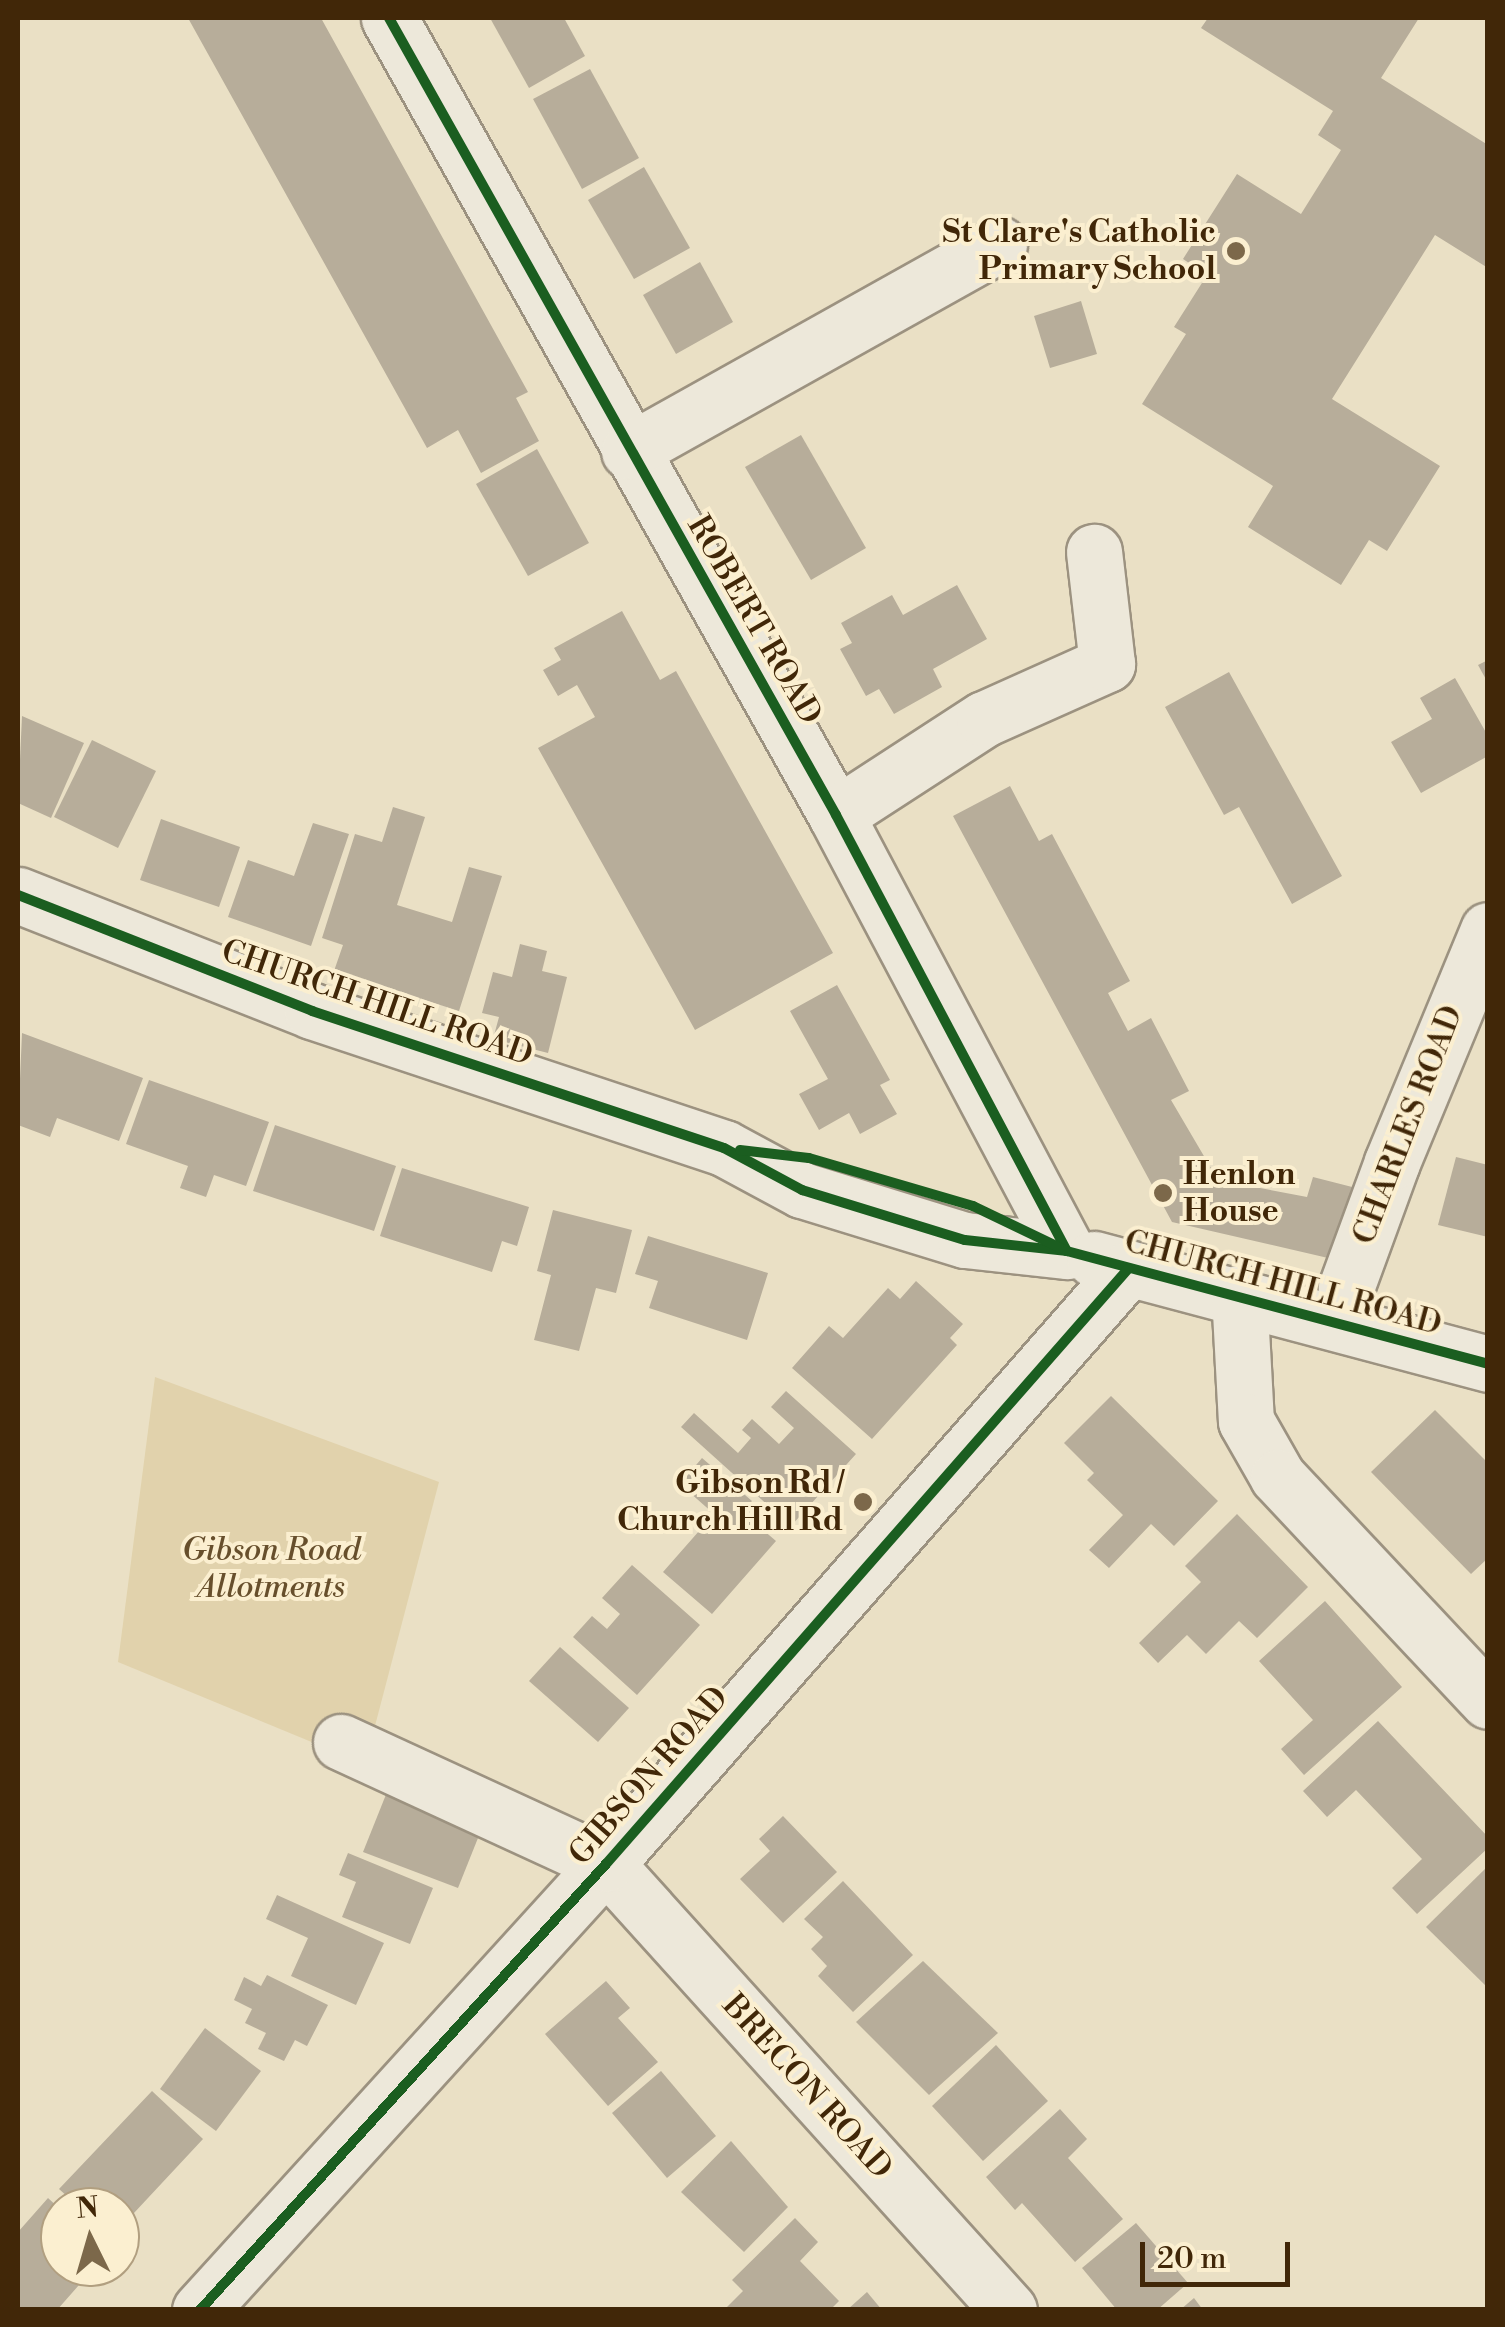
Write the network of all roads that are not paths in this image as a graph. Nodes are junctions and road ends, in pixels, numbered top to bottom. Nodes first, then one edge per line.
1 (389, 18) edge
2 (998, 244) dead end
3 (629, 450) junction
4 (1094, 552) dead end
5 (836, 815) junction
6 (18, 895) edge
7 (1488, 930) edge
8 (1067, 1251) junction
9 (1128, 1269) junction
10 (1239, 1293) junction
11 (1344, 1324) junction
12 (1488, 1364) edge
13 (1488, 1701) edge
14 (341, 1742) dead end
15 (606, 1864) junction
16 (200, 2310) edge
17 (1009, 2310) edge

1 - 3 street, ROBERT ROAD
2 - 3 street
3 - 5 street, ROBERT ROAD
4 - 5 street
5 - 8 street, ROBERT ROAD
6 - 8 street, CHURCH HILL ROAD
7 - 11 street, CHARLES ROAD
8 - 9 street, CHURCH HILL ROAD
9 - 10 street, CHURCH HILL ROAD
9 - 15 street, GIBSON ROAD
10 - 11 street, CHURCH HILL ROAD
10 - 13 street
11 - 12 street, CHURCH HILL ROAD
14 - 15 street
15 - 16 street, GIBSON ROAD
15 - 17 street, BRECON ROAD

